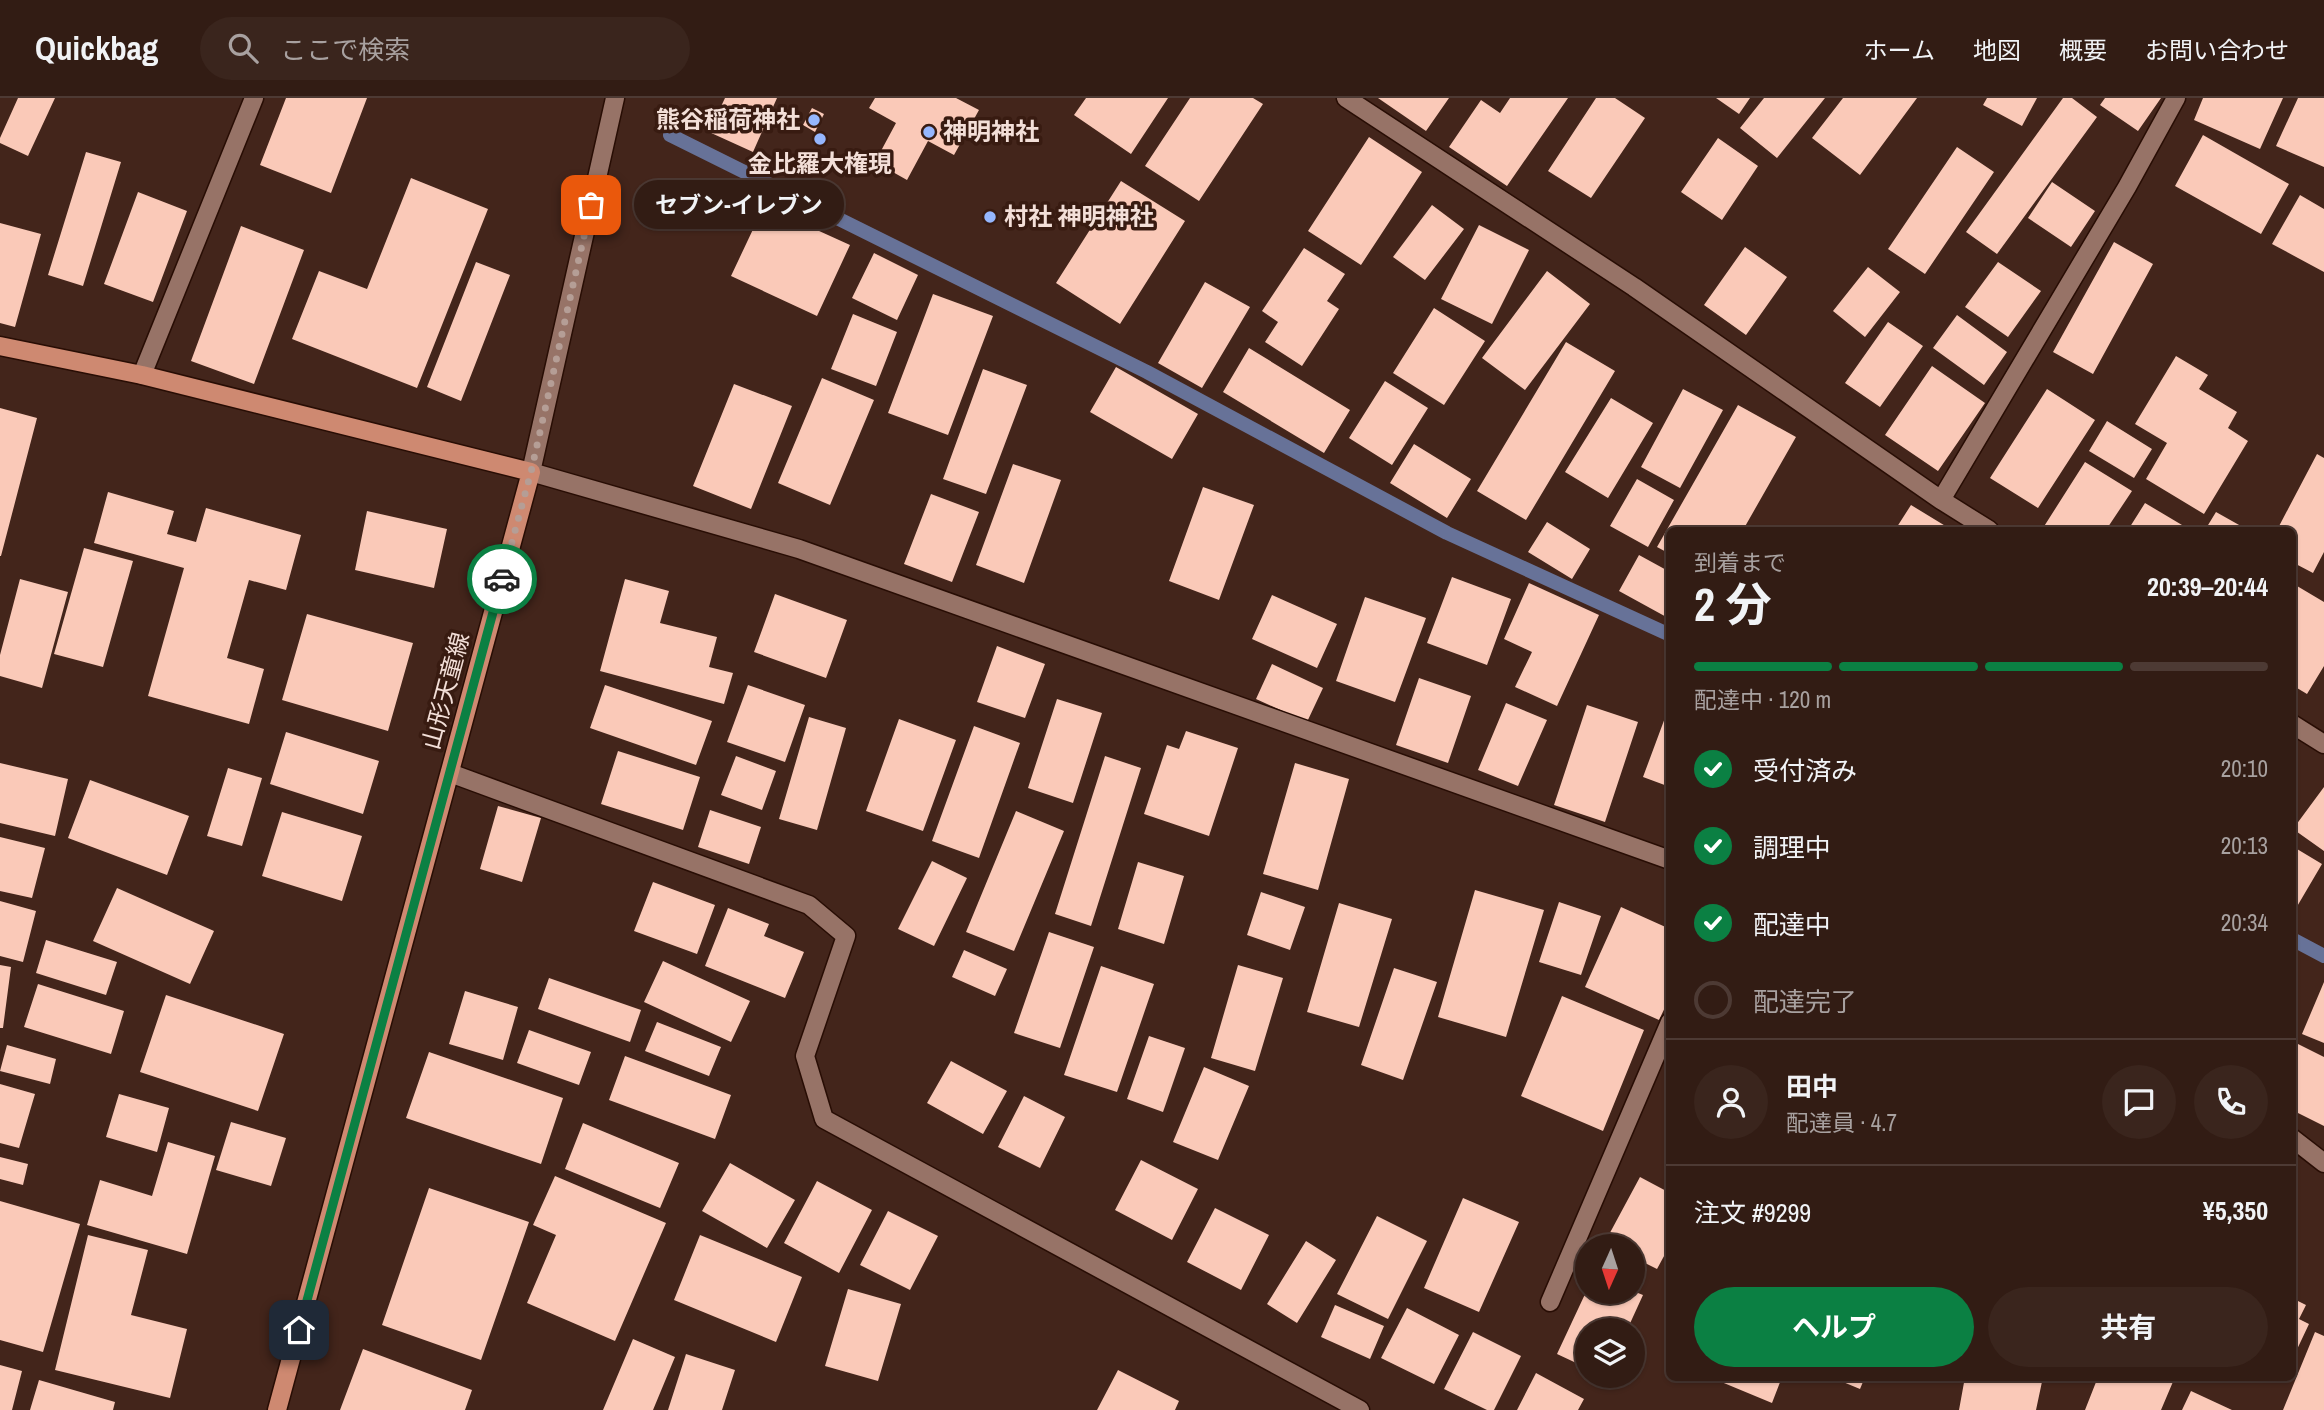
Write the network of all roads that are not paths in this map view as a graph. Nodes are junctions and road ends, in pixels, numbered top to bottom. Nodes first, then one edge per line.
1 (254, 98) edge
2 (615, 98) edge
3 (1346, 98) edge
4 (2176, 98) edge
5 (0, 346) edge
6 (142, 375) junction
7 (531, 472) junction
8 (1941, 500) junction
9 (1984, 527) edge
10 (2296, 726) edge
11 (2324, 744) edge
12 (450, 773) junction
13 (1666, 859) edge
14 (1666, 1031) edge
15 (2296, 1141) edge
16 (2324, 1163) edge
17 (1550, 1302) dead end
18 (277, 1410) edge
19 (1360, 1410) edge

1 - 6 street
2 - 7 street
3 - 8 street
4 - 8 street
5 - 6 main road
6 - 7 main road
7 - 12 main road, 山形天童線
7 - 13 street
8 - 9 street
10 - 11 street
12 - 18 main road, 山形天童線
12 - 19 street
14 - 17 street
15 - 16 street

